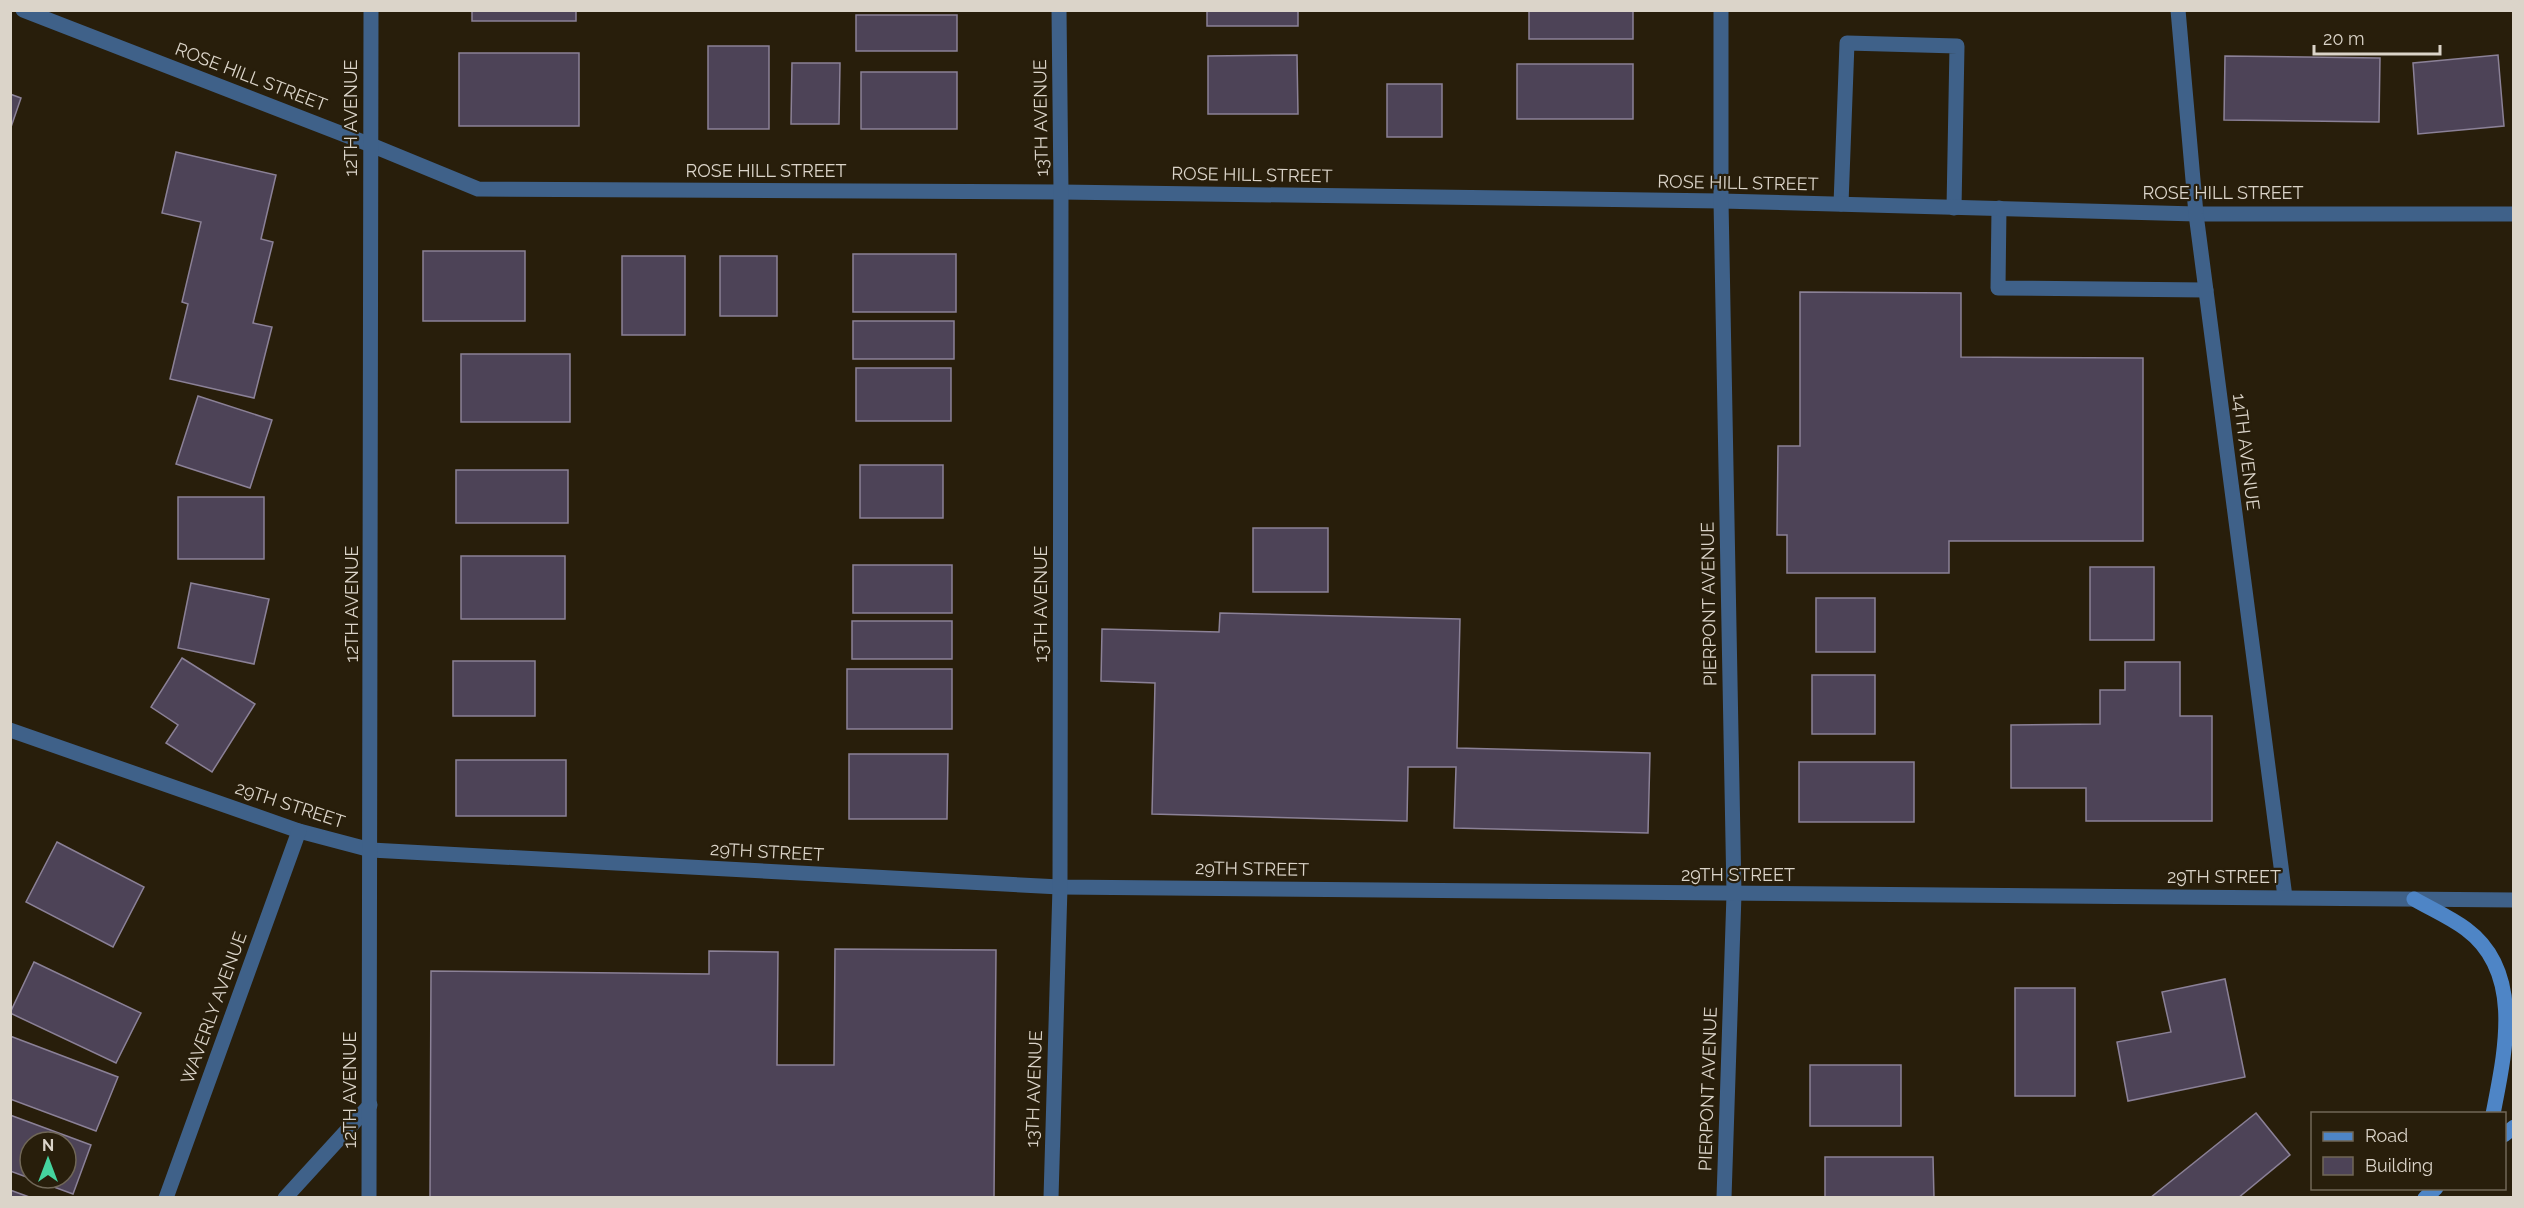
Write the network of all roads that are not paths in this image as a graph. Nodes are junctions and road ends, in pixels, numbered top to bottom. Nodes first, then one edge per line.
1 (23, 10) edge
2 (371, 10) edge
3 (1059, 10) edge
4 (1721, 10) edge
5 (2178, 10) edge
6 (371, 145) junction
7 (1061, 192) junction
8 (1721, 201) junction
9 (1841, 204) junction
10 (1954, 208) junction
11 (1999, 208) junction
12 (2196, 214) junction
13 (2514, 214) edge
14 (2206, 290) junction
15 (10, 730) edge
16 (299, 831) junction
17 (371, 850) junction
18 (1060, 887) junction
19 (1734, 894) junction
20 (2285, 897) junction
21 (2414, 899) junction
22 (2514, 900) edge
23 (370, 1105) junction
24 (2493, 1112) edge
25 (166, 1197) edge
26 (285, 1197) edge
27 (369, 1197) edge
28 (1050, 1197) edge
29 (1724, 1197) edge

1 - 6 street, ROSE HILL STREET
2 - 6 street, 12TH AVENUE
3 - 7 street, 13TH AVENUE
4 - 8 street, PIERPONT AVENUE
5 - 12 street, 14TH AVENUE
6 - 7 street, ROSE HILL STREET
6 - 17 street, 12TH AVENUE
7 - 8 street, ROSE HILL STREET
7 - 18 street, 13TH AVENUE
8 - 9 street, ROSE HILL STREET
8 - 19 street, PIERPONT AVENUE
9 - 10 street, ROSE HILL STREET
9 - 10 street
10 - 11 street, ROSE HILL STREET
11 - 12 street, ROSE HILL STREET
11 - 14 street
12 - 13 street, ROSE HILL STREET
12 - 14 street, 14TH AVENUE
14 - 20 street, 14TH AVENUE
15 - 16 street, 29TH STREET
16 - 17 street, 29TH STREET
16 - 25 street, WAVERLY AVENUE
17 - 18 street, 29TH STREET
17 - 23 street, 12TH AVENUE
18 - 19 street, 29TH STREET
18 - 28 street, 13TH AVENUE
19 - 20 street, 29TH STREET
19 - 29 street, PIERPONT AVENUE
20 - 21 street, 29TH STREET
21 - 22 street, 29TH STREET
21 - 24 main road
23 - 26 street
23 - 27 street, 12TH AVENUE

